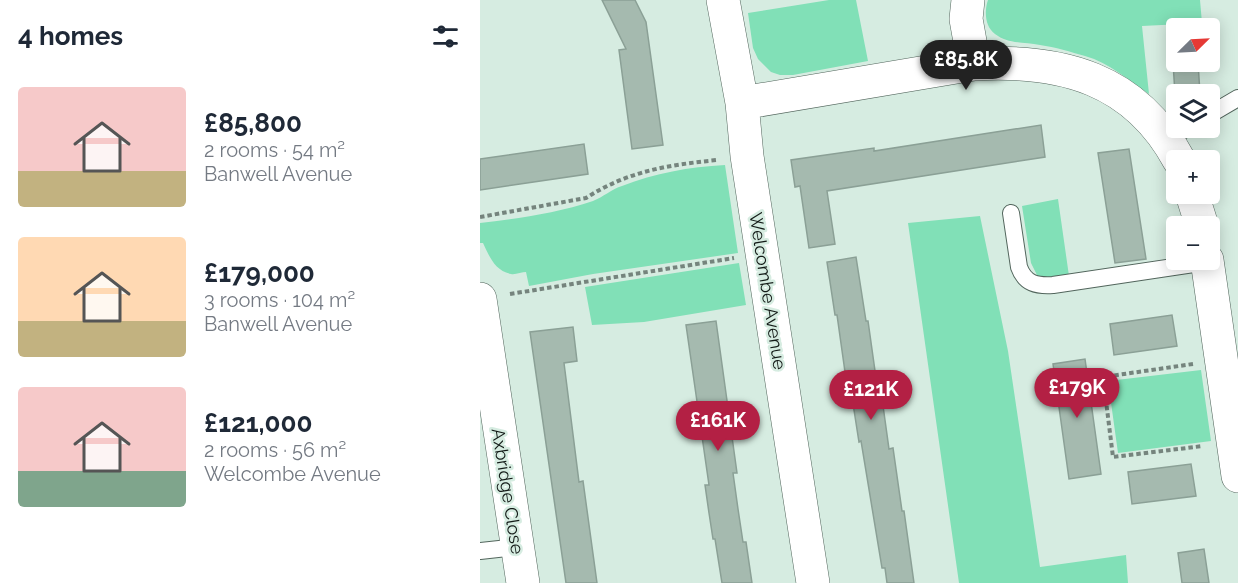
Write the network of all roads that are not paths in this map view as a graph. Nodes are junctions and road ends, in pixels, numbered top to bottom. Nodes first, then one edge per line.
1 (723, 0) edge
2 (968, 0) edge
3 (974, 64) junction
4 (1238, 98) edge
5 (742, 103) junction
6 (1220, 109) edge
7 (1178, 142) edge
8 (1011, 213) dead end
9 (1166, 267) edge
10 (1208, 270) edge
11 (494, 297) edge
12 (487, 401) edge
13 (1238, 476) edge
14 (517, 547) junction
15 (480, 551) edge
16 (523, 583) edge
17 (813, 583) edge

1 - 5 street, Welcombe Avenue
2 - 3 street
3 - 5 street
3 - 7 street
4 - 6 lane
5 - 17 street, Welcombe Avenue
8 - 9 lane
10 - 13 street
11 - 12 street, Axbridge Close
12 - 14 street, Axbridge Close
14 - 15 lane
14 - 16 street, Axbridge Close

